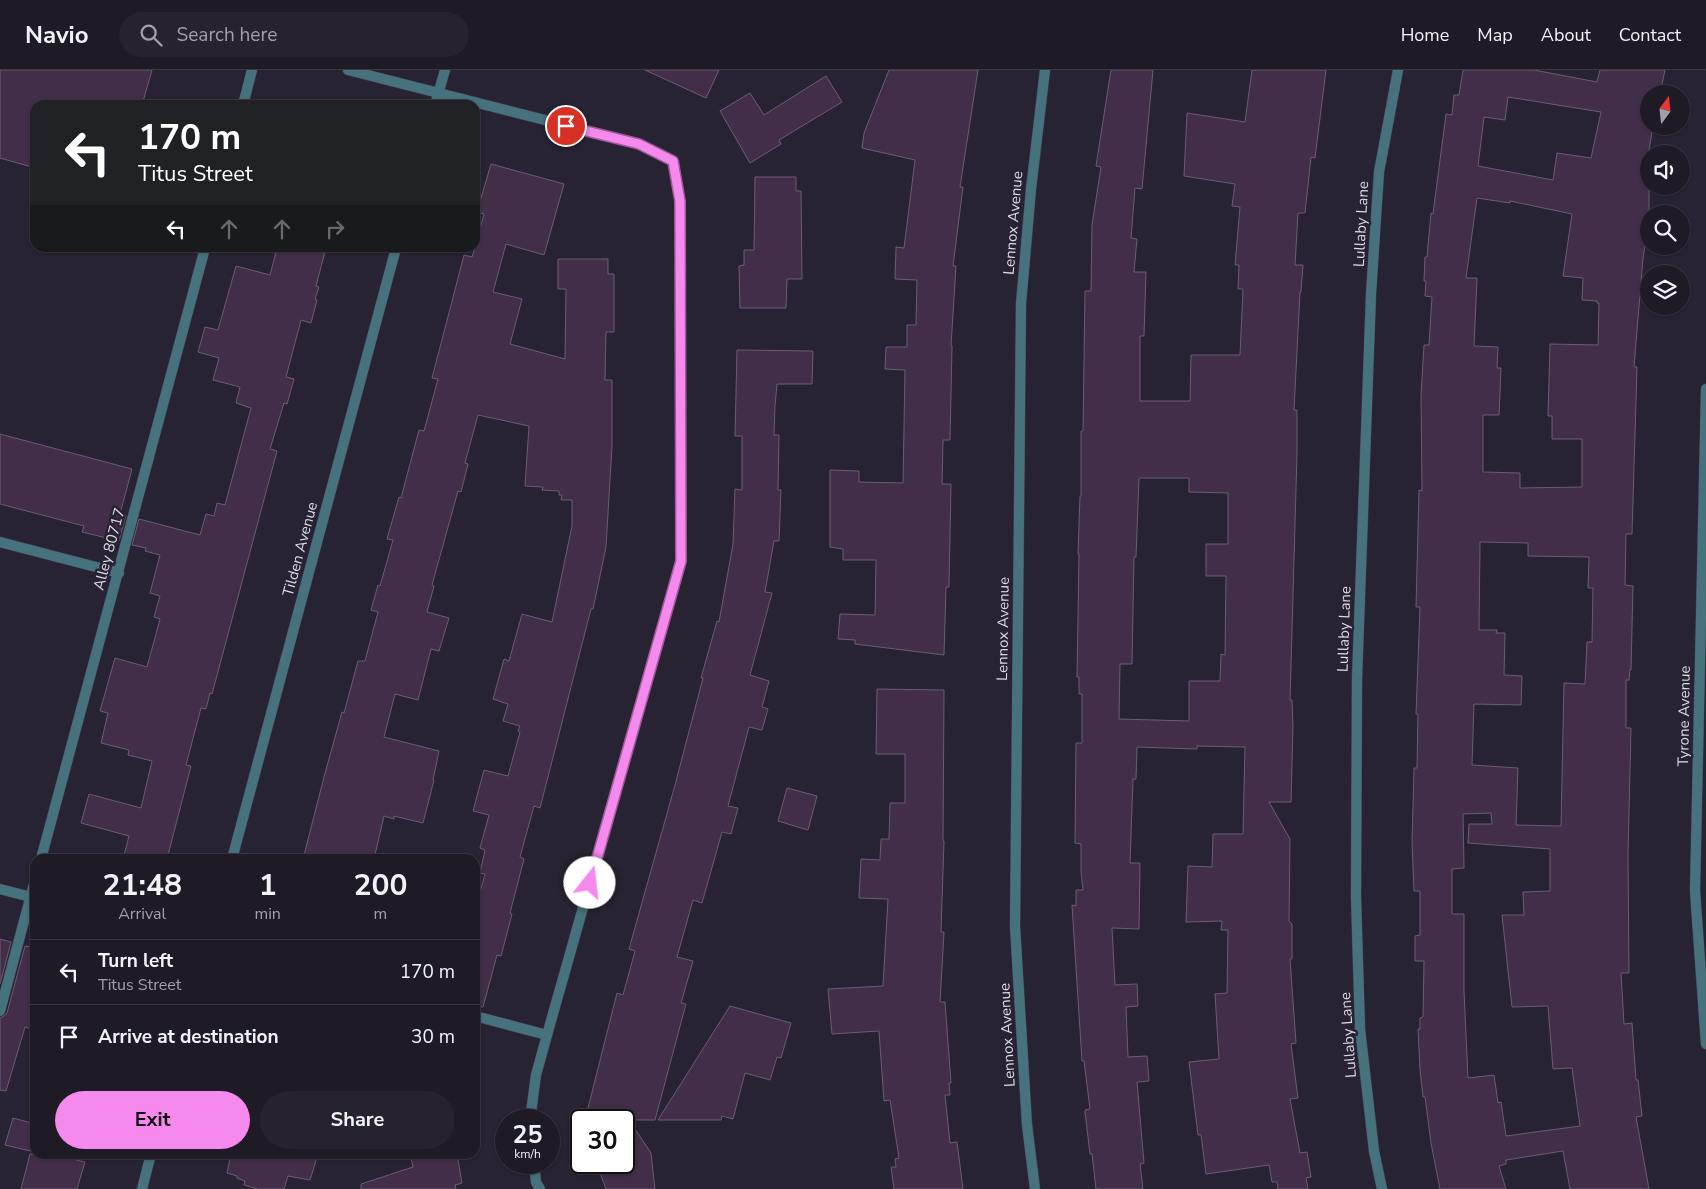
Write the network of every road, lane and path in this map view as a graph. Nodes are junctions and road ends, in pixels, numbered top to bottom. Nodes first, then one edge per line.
1 (252, 70) edge
2 (348, 70) edge
3 (445, 70) edge
4 (1045, 70) edge
5 (1398, 70) edge
6 (438, 93) junction
7 (244, 100) edge
8 (436, 100) edge
9 (466, 100) edge
10 (480, 104) edge
11 (204, 252) edge
12 (395, 252) edge
13 (1706, 388) edge
14 (0, 542) edge
15 (118, 573) junction
16 (42, 854) edge
17 (233, 854) edge
18 (0, 889) edge
19 (30, 896) edge
20 (30, 907) edge
21 (0, 1011) edge
22 (480, 1017) edge
23 (547, 1035) junction
24 (1706, 1044) edge
25 (531, 1109) edge
26 (150, 1159) edge
27 (535, 1174) edge
28 (142, 1189) edge
29 (540, 1189) edge
30 (1035, 1189) edge
31 (1382, 1189) edge

1 - 7 street
2 - 6 street
3 - 6 street
4 - 30 street, Lennox Avenue
5 - 31 street, Lullaby Lane
6 - 8 street
6 - 9 street
10 - 23 street
11 - 15 street, Alley 80717
12 - 17 street, Tilden Avenue
13 - 24 street, Tyrone Avenue
14 - 15 street
15 - 16 street, Alley 80717
18 - 19 street
20 - 21 street
22 - 23 street
23 - 25 street
26 - 28 street
27 - 29 street

